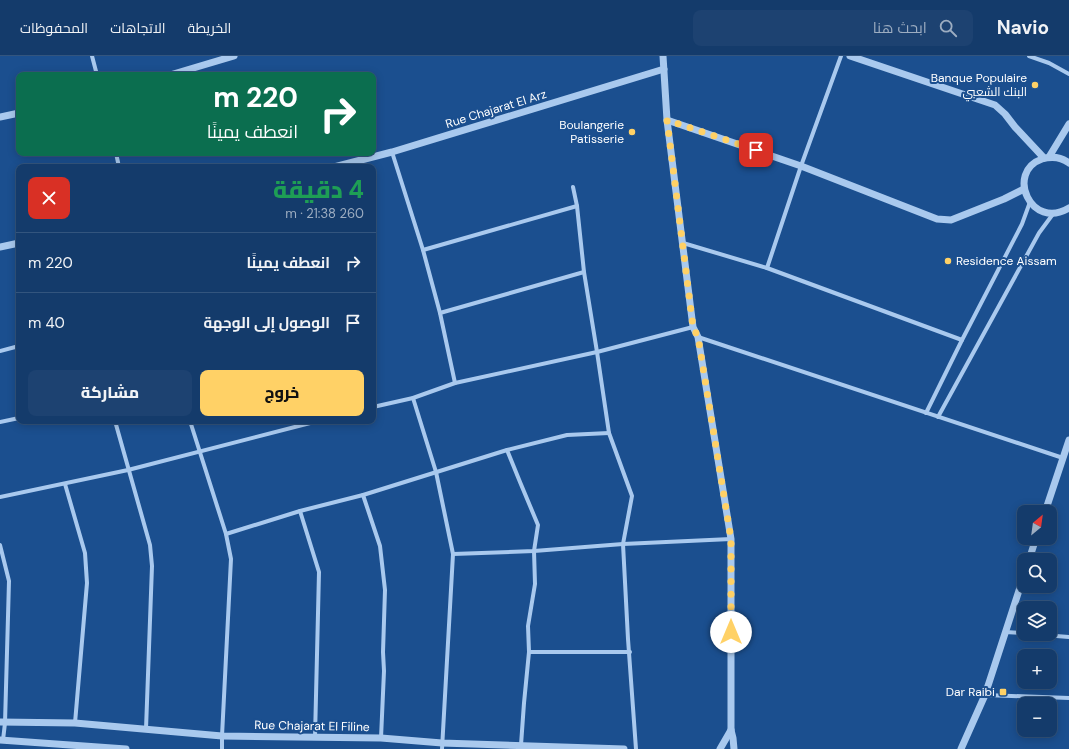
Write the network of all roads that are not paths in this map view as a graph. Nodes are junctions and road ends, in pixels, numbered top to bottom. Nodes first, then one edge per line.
1 (92, 56) edge
2 (234, 56) edge
3 (663, 56) edge
4 (841, 56) edge
5 (850, 56) edge
6 (1029, 56) edge
7 (664, 69) junction
8 (95, 72) edge
9 (180, 72) edge
10 (1069, 74) edge
11 (16, 114) edge
12 (0, 117) edge
13 (667, 120) junction
14 (1069, 124) edge
15 (392, 152) junction
16 (1047, 158) junction
17 (1069, 163) edge
18 (346, 164) edge
19 (801, 166) junction
20 (573, 187) dead end
21 (1024, 188) junction
22 (1030, 202) junction
23 (577, 206) junction
24 (1069, 208) edge
25 (1053, 214) junction
26 (16, 243) edge
27 (683, 243) junction
28 (0, 247) edge
29 (423, 250) junction
30 (767, 268) junction
31 (584, 272) junction
32 (440, 313) junction
33 (693, 327) junction
34 (698, 337) junction
35 (962, 340) junction
36 (16, 347) edge
37 (0, 351) edge
38 (597, 352) junction
39 (455, 383) junction
40 (413, 398) junction
41 (376, 406) edge
42 (926, 413) junction
43 (938, 417) junction
44 (16, 419) edge
45 (0, 422) edge
46 (116, 424) edge
47 (191, 424) edge
48 (306, 424) edge
49 (609, 433) junction
50 (1069, 440) edge
51 (507, 450) junction
52 (199, 452) junction
53 (1063, 458) junction
54 (128, 470) junction
55 (436, 472) junction
56 (64, 484) junction
57 (363, 495) junction
58 (0, 497) edge
59 (1047, 505) edge
60 (300, 510) junction
61 (226, 534) junction
62 (731, 539) junction
63 (623, 544) junction
64 (0, 545) edge
65 (534, 551) junction
66 (453, 554) junction
67 (1018, 593) edge
68 (1005, 632) junction
69 (1017, 633) edge
70 (1057, 636) edge
71 (1069, 637) edge
72 (530, 652) junction
73 (630, 652) junction
74 (985, 695) junction
75 (1069, 698) edge
76 (2, 722) edge
77 (75, 723) junction
78 (146, 729) junction
79 (731, 730) junction
80 (222, 736) junction
81 (315, 737) junction
82 (381, 738) junction
83 (2, 740) edge
84 (522, 745) junction
85 (442, 746) edge
86 (126, 749) edge
87 (222, 749) edge
88 (624, 749) edge
89 (636, 749) edge
90 (720, 749) edge
91 (734, 749) edge
92 (961, 749) edge

1 - 8 street
2 - 9 street
3 - 7 street
4 - 19 street
5 - 16 street
6 - 10 street
7 - 13 street
7 - 15 street, Rue Chajarat El Arz
11 - 12 street
13 - 19 street
13 - 27 street
14 - 16 street
15 - 18 street, Rue Chajarat El Arz
15 - 29 street
16 - 17 street
16 - 21 street
19 - 21 street
19 - 30 street
20 - 23 street
21 - 22 street
22 - 25 street
22 - 35 street
23 - 29 street
23 - 31 street
24 - 25 street
25 - 43 street
26 - 28 street
27 - 30 street
27 - 33 street
29 - 32 street
30 - 35 street
31 - 32 street
31 - 38 street
32 - 39 street
33 - 34 street
33 - 38 street
34 - 42 street
34 - 62 street
35 - 42 street
36 - 37 street
38 - 39 street
38 - 49 street
39 - 40 street
40 - 41 street
40 - 55 street
42 - 43 street
43 - 53 street
44 - 45 street
46 - 54 street
47 - 52 street
48 - 52 street
49 - 51 street
49 - 63 street
50 - 53 street
51 - 55 street
51 - 65 street
52 - 54 street
52 - 61 street
53 - 59 street
54 - 56 street
54 - 78 street
55 - 57 street
55 - 66 street
56 - 58 street
56 - 77 street
57 - 60 street
57 - 82 street
60 - 61 street
60 - 81 street
61 - 80 street
62 - 63 street
62 - 79 street
63 - 65 street
63 - 73 street
64 - 76 street
65 - 66 street
65 - 72 street
66 - 85 street
67 - 68 street
68 - 69 street
68 - 74 street
70 - 71 street
72 - 73 street
72 - 84 street
73 - 89 street
74 - 75 street
74 - 92 street
76 - 77 street, Rue Chajarat El Filine
76 - 83 street
77 - 78 street, Rue Chajarat El Filine
78 - 80 street, Rue Chajarat El Filine
79 - 90 street
79 - 91 street
80 - 81 street, Rue Chajarat El Filine
80 - 87 street
81 - 82 street, Rue Chajarat El Filine
82 - 85 street, Rue Chajarat El Filine
83 - 86 street
84 - 85 street, Rue Chajarat El Filine
84 - 88 street, Rue Chajarat El Filine

